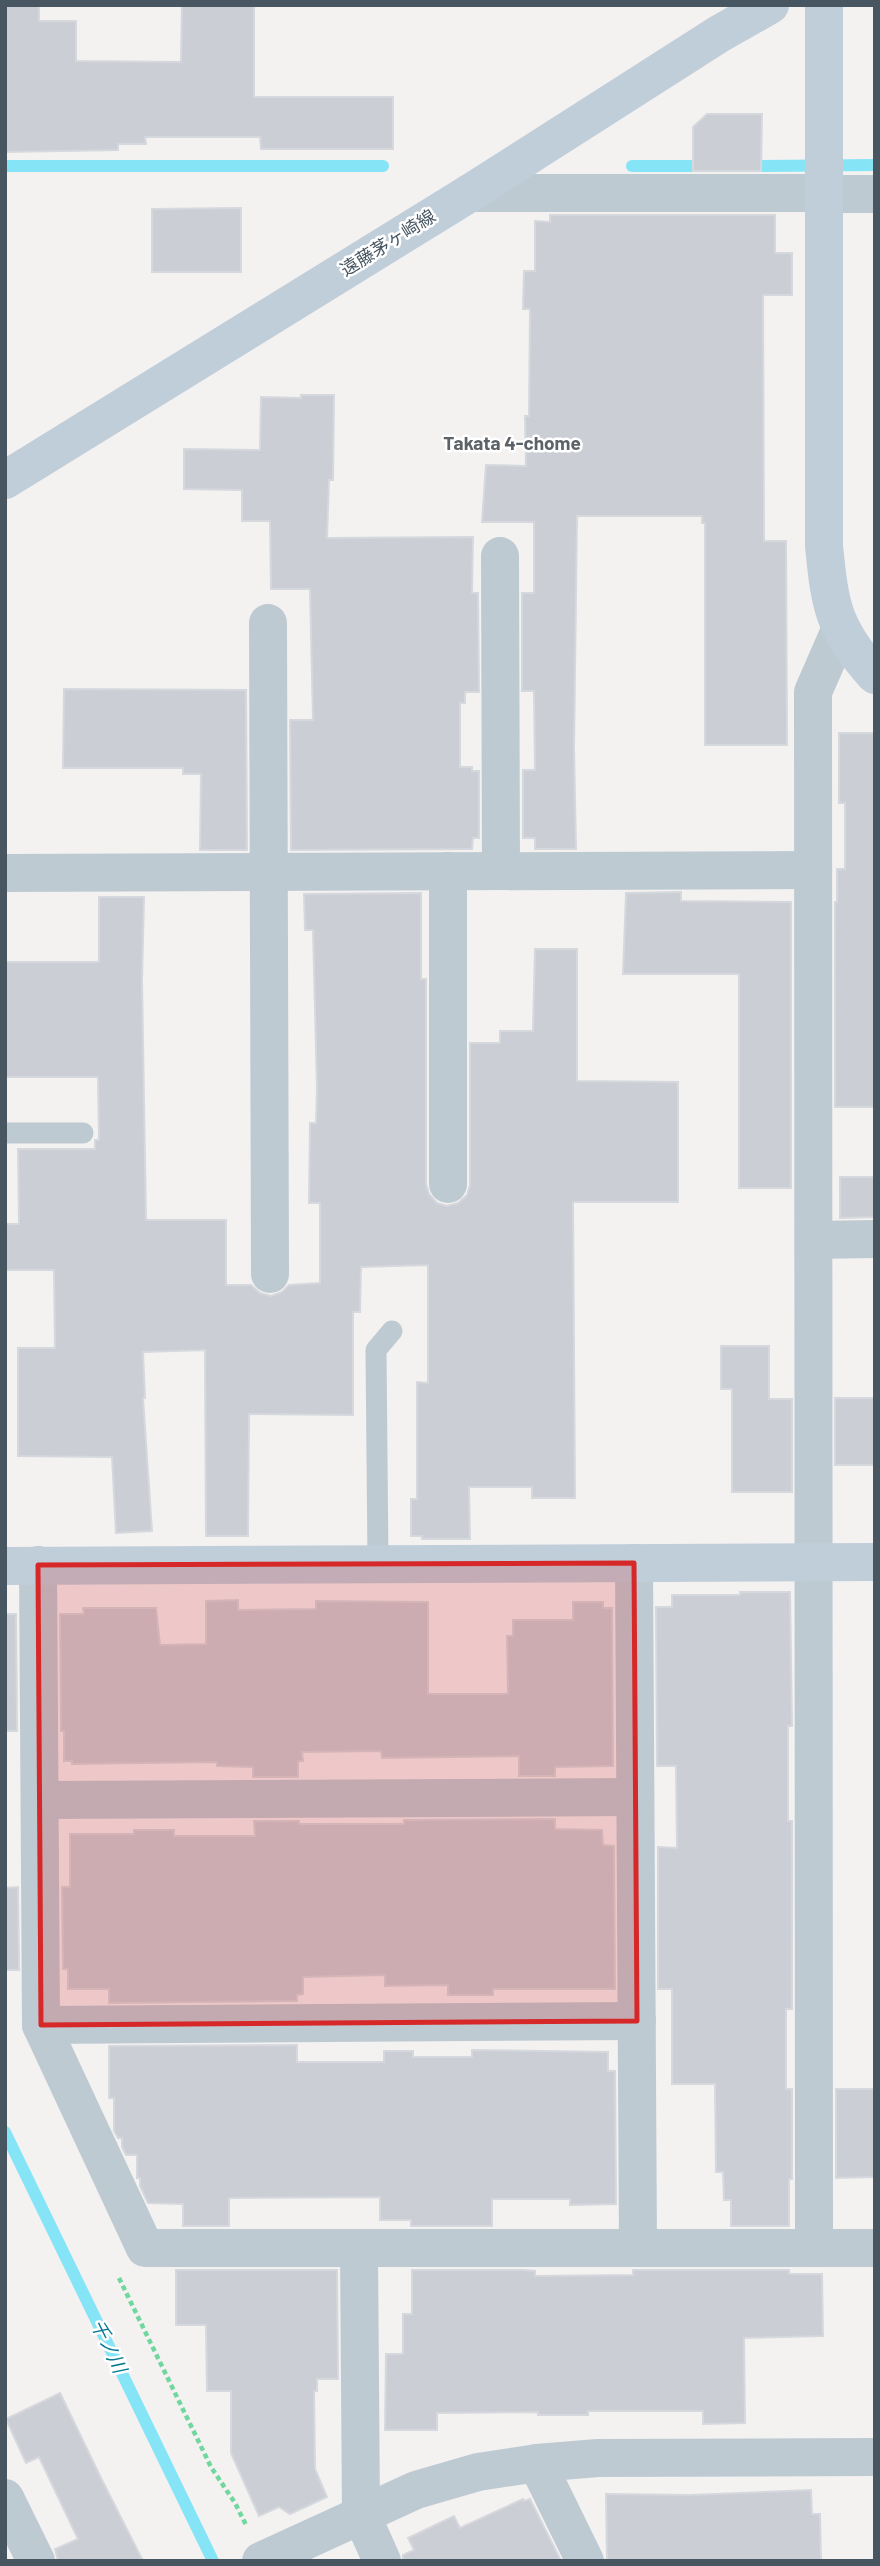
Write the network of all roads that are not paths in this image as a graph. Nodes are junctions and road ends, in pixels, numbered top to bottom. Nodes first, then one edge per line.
1 (770, 5) edge
2 (824, 5) edge
3 (470, 193) junction
4 (817, 193) junction
5 (875, 194) edge
6 (5, 480) edge
7 (500, 556) dead end
8 (268, 623) dead end
9 (839, 629) junction
10 (871, 666) edge
11 (812, 870) junction
12 (501, 871) junction
13 (268, 872) junction
14 (448, 872) junction
15 (5, 873) edge
16 (5, 1133) edge
17 (83, 1133) dead end
18 (448, 1184) dead end
19 (875, 1239) edge
20 (815, 1240) junction
21 (270, 1274) dead end
22 (392, 1331) dead end
23 (814, 1562) junction
24 (875, 1562) edge
25 (634, 1563) junction
26 (378, 1564) junction
27 (22, 1566) edge
28 (635, 1797) junction
29 (40, 1800) junction
30 (637, 2021) junction
31 (41, 2025) junction
32 (638, 2247) junction
33 (359, 2248) junction
34 (814, 2248) junction
35 (875, 2248) edge
36 (875, 2457) edge
37 (537, 2463) junction
38 (5, 2498) edge
39 (361, 2514) junction
40 (262, 2560) edge
41 (36, 2561) edge
42 (382, 2561) edge
43 (585, 2561) edge

1 - 3 street, 遠藤茅ヶ崎線
2 - 4 street
3 - 4 street
3 - 6 street, 遠藤茅ヶ崎線
4 - 5 street
4 - 9 street
7 - 12 street
8 - 13 street
9 - 10 street
9 - 11 street
11 - 12 street
11 - 20 street
12 - 14 street
13 - 14 street
13 - 15 street
13 - 21 street
14 - 18 street
16 - 17 lane
19 - 20 street
20 - 23 street
22 - 26 lane
23 - 24 street
23 - 25 street
23 - 34 street
25 - 26 street
25 - 28 street
26 - 27 street
27 - 29 street
28 - 29 street
28 - 30 street
29 - 31 street
30 - 31 street
30 - 32 street
31 - 33 street
32 - 33 street
32 - 34 street
33 - 39 street
34 - 35 street
36 - 37 street
37 - 39 street
37 - 43 street
38 - 41 street
39 - 40 street
39 - 42 street

